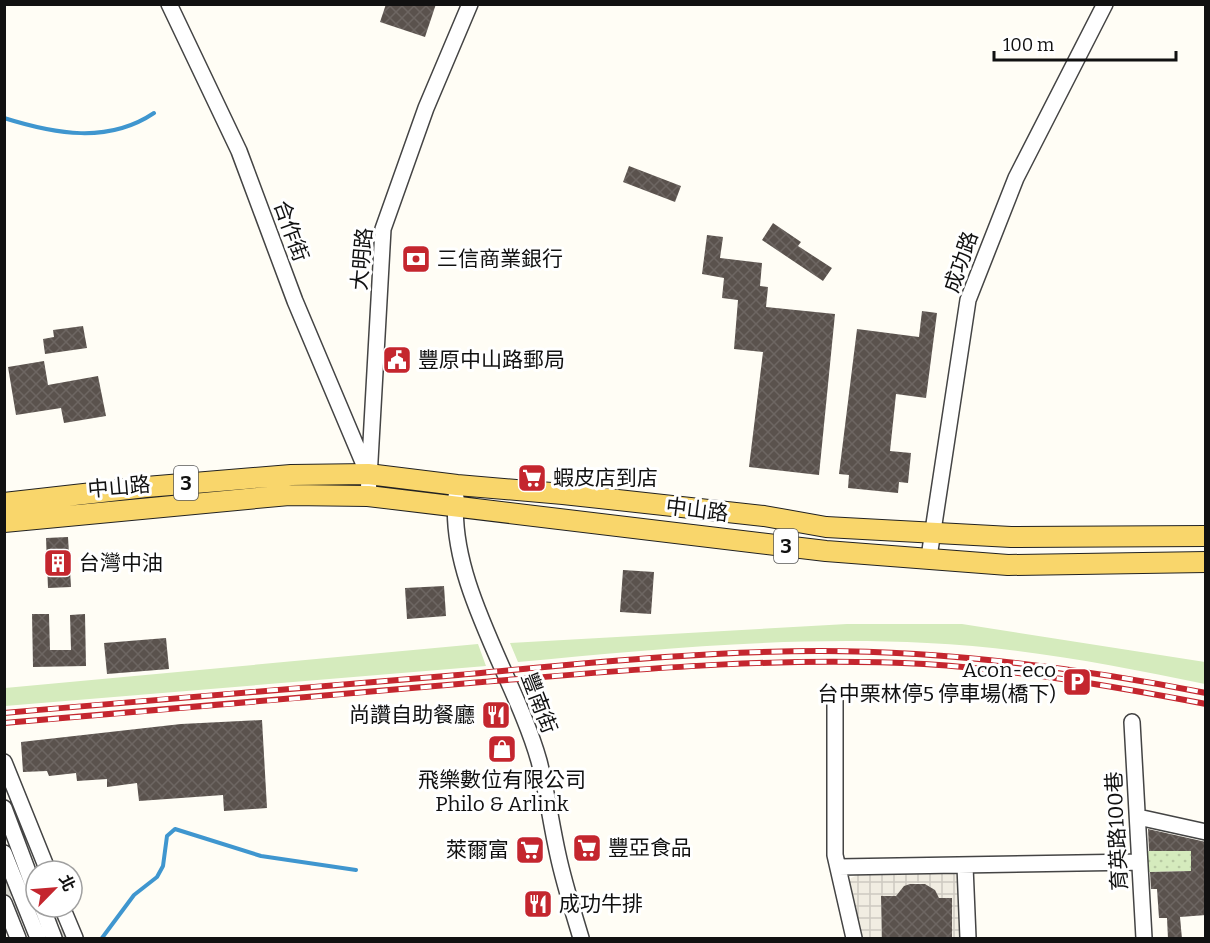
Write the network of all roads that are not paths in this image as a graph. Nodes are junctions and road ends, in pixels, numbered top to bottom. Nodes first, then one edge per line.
1 (169, 4) edge
2 (470, 4) edge
3 (1105, 4) edge
4 (368, 474) junction
5 (456, 495) junction
6 (368, 496) junction
7 (4, 503) edge
8 (4, 522) edge
9 (932, 534) junction
10 (1206, 536) edge
11 (928, 557) junction
12 (1206, 562) edge
13 (835, 698) dead end
14 (1132, 722) dead end
15 (4, 762) edge
16 (4, 808) edge
17 (1138, 817) junction
18 (1206, 832) edge
19 (4, 853) edge
20 (43, 859) edge
21 (24, 861) edge
22 (1139, 862) junction
23 (965, 866) junction
24 (839, 867) junction
25 (4, 903) edge
26 (46, 919) edge
27 (67, 919) edge
28 (18, 939) edge
29 (38, 939) edge
30 (54, 939) edge
31 (75, 939) edge
32 (581, 939) edge
33 (854, 939) edge
34 (968, 939) edge
35 (1144, 939) edge

1 - 4 street, 合作街
2 - 4 street, 大明路
3 - 9 street, 成功路
4 - 5 main road, 中山路 / 3
4 - 6 street, 大明路
4 - 7 main road, 中山路 / 3
5 - 6 main road, 中山路 / 3
5 - 9 main road, 中山路 / 3
5 - 11 main road, 中山路 / 3
5 - 32 street, 豐南街
6 - 8 main road, 中山路 / 3
9 - 10 main road, 中山路 / 3
9 - 11 street, 成功路
11 - 12 main road, 中山路 / 3
13 - 24 street
14 - 17 street, 育英路100巷
15 - 20 street
16 - 21 street
17 - 18 street
17 - 22 street, 育英路100巷
19 - 29 street
22 - 23 street
22 - 35 street, 育英路100巷
23 - 24 street
23 - 34 street
24 - 33 street
25 - 28 street
26 - 30 street
27 - 31 street

